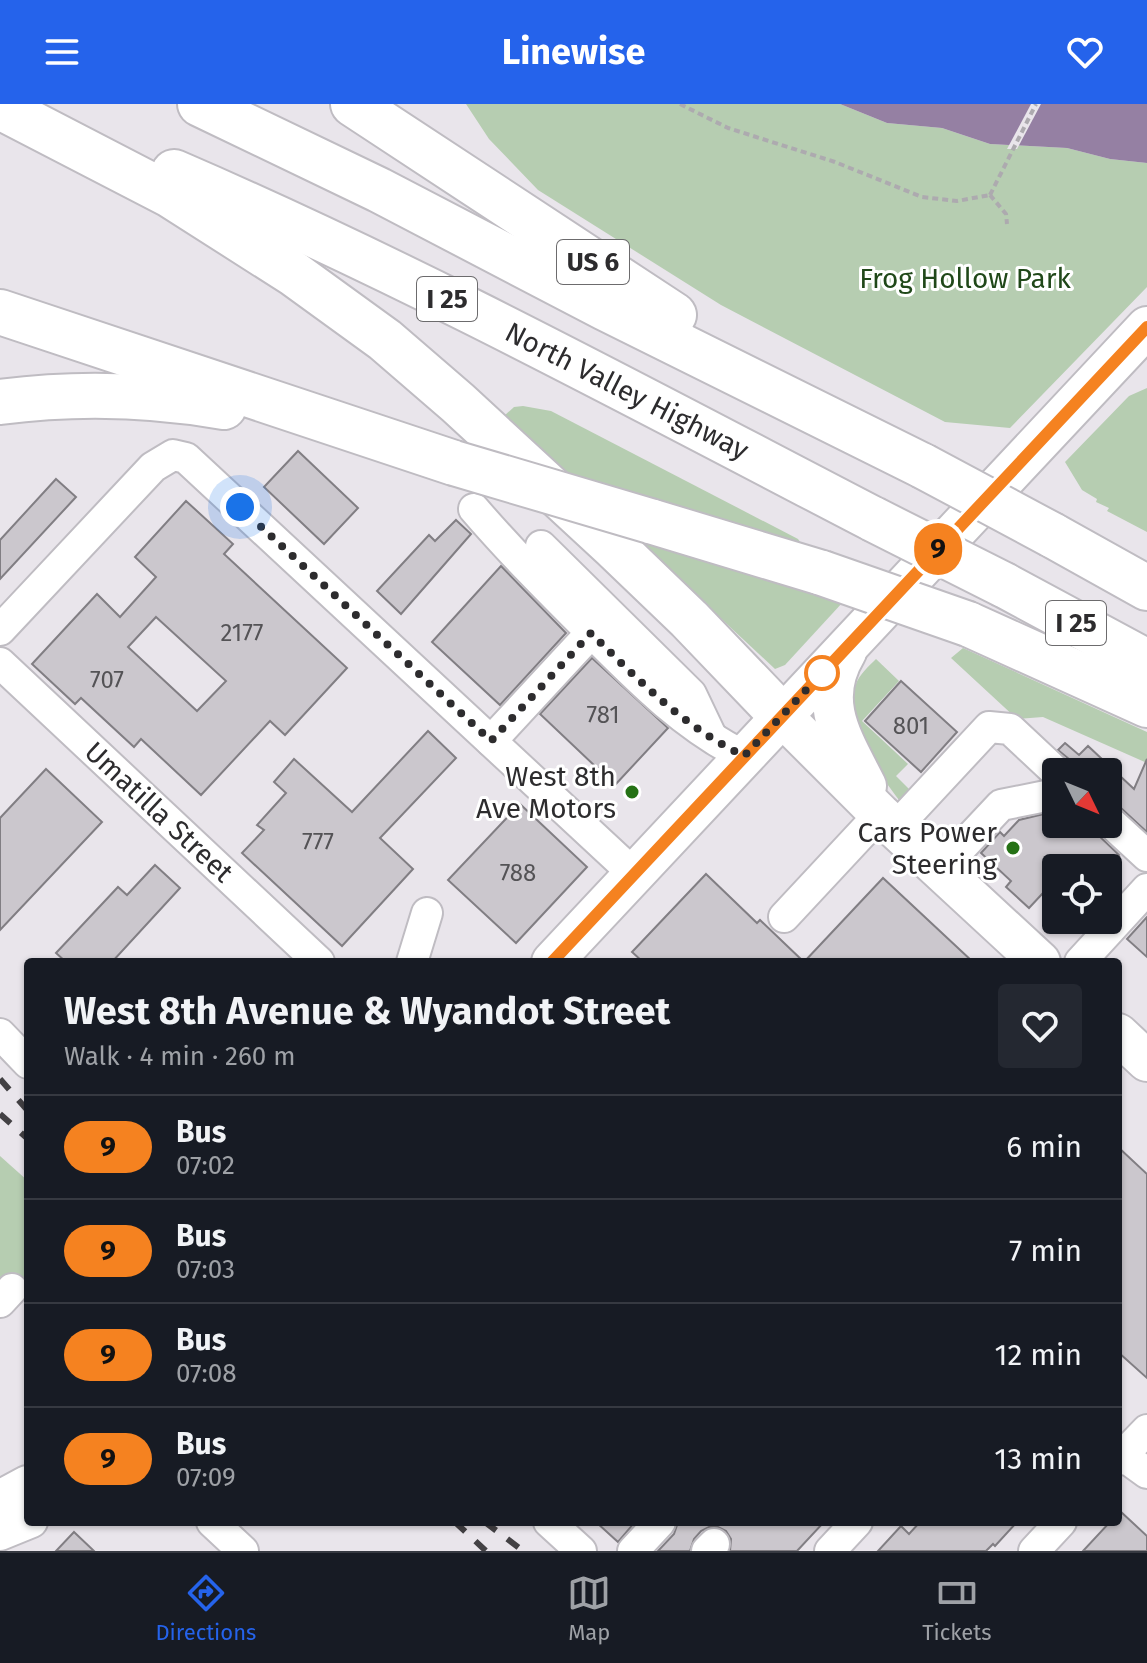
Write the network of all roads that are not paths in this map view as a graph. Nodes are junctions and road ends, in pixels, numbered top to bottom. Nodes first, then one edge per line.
1 (9, 104) edge
2 (200, 104) edge
3 (353, 104) edge
4 (0, 107) edge
5 (0, 312) edge
6 (1144, 336) edge
7 (0, 402) edge
8 (833, 419) junction
9 (434, 457) junction
10 (474, 509) dead end
11 (541, 546) dead end
12 (1147, 588) edge
13 (0, 630) edge
14 (591, 633) junction
15 (854, 639) junction
16 (1147, 662) edge
17 (0, 663) edge
18 (1147, 705) edge
19 (782, 716) junction
20 (491, 741) junction
21 (728, 747) junction
22 (1042, 772) edge
23 (1042, 788) edge
24 (888, 821) junction
25 (1122, 833) edge
26 (1147, 856) edge
27 (940, 870) junction
28 (634, 874) junction
29 (1147, 889) edge
30 (427, 913) dead end
31 (784, 917) dead end
32 (315, 958) edge
33 (413, 958) edge
34 (556, 958) edge
35 (1036, 958) edge
36 (1084, 958) edge
37 (0, 1034) edge
38 (1122, 1038) edge
39 (24, 1059) edge
40 (1147, 1061) edge
41 (1147, 1430) edge
42 (1122, 1454) edge
43 (1122, 1457) edge
44 (1147, 1473) edge
45 (24, 1488) edge
46 (0, 1501) edge
47 (24, 1525) edge
48 (216, 1526) edge
49 (553, 1526) edge
50 (656, 1526) edge
51 (853, 1526) edge
52 (1057, 1526) edge
53 (0, 1535) edge
54 (243, 1551) edge
55 (581, 1551) edge
56 (633, 1551) edge
57 (830, 1551) edge
58 (1034, 1551) edge

1 - 16 highway, North Valley Highway / I 25, bridge
2 - 8 highway, I 25
3 - 8 highway, US 6
4 - 19 highway
5 - 9 highway
6 - 15 main road
7 - 9 highway
8 - 12 highway, I 25, bridge
9 - 18 highway, bridge
10 - 14 street
11 - 21 street
13 - 20 street
14 - 20 street
14 - 21 street
15 - 19 main road
15 - 24 main road
17 - 32 street, Umatilla Street
19 - 21 main road
19 - 24 main road
20 - 28 street
21 - 28 main road
22 - 24 street
23 - 27 street
24 - 27 main road
24 - 31 street
25 - 26 street
27 - 35 main road
28 - 34 main road
29 - 36 street
30 - 33 street
37 - 39 street
38 - 40 main road
41 - 42 street
43 - 44 street
45 - 46 main road
47 - 53 street
48 - 54 street
49 - 55 street
50 - 56 street
51 - 57 street
52 - 58 street

